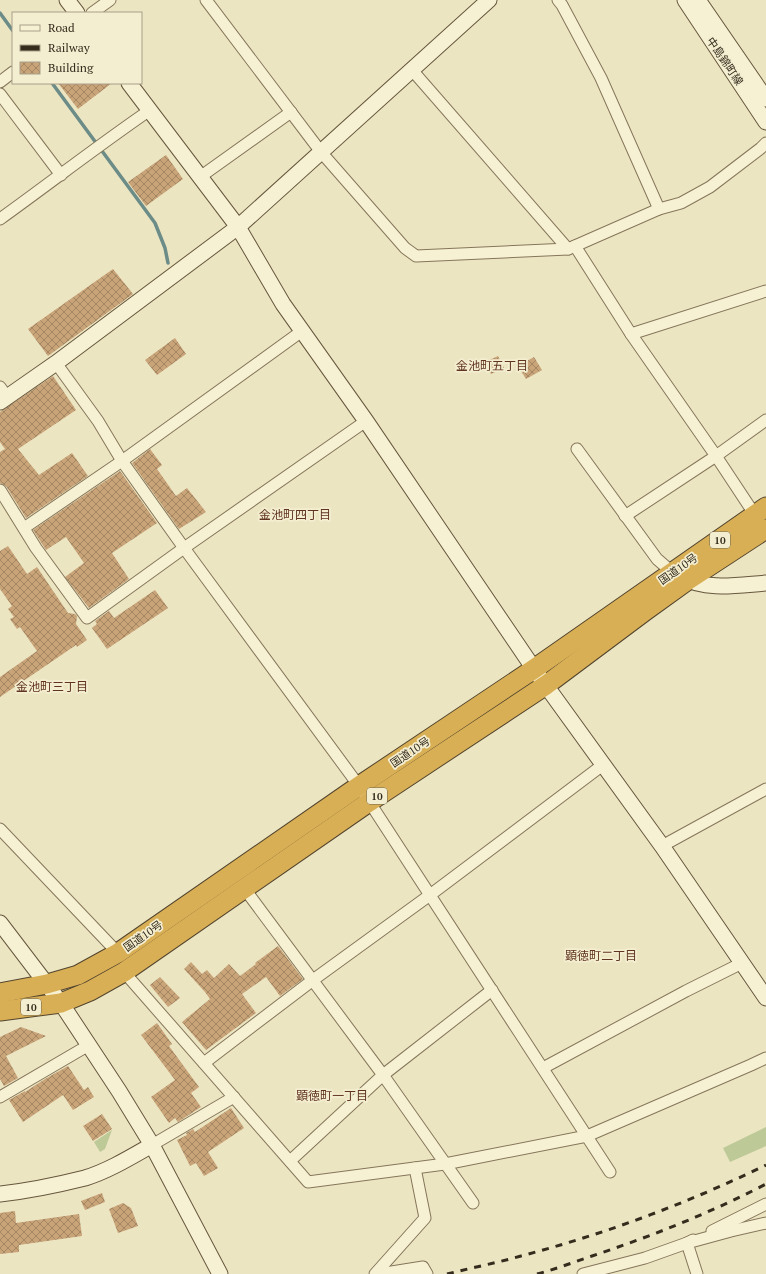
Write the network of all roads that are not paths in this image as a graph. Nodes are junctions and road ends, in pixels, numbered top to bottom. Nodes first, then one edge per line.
1 (67, 0) edge
2 (110, 0) edge
3 (206, 0) edge
4 (489, 0) edge
5 (558, 0) edge
6 (685, 0) edge
7 (698, 0) edge
8 (76, 12) edge
9 (93, 12) edge
10 (412, 70) junction
11 (12, 73) edge
12 (0, 82) edge
13 (130, 84) edge
14 (0, 94) edge
15 (766, 99) edge
16 (150, 110) junction
17 (291, 112) junction
18 (766, 122) edge
19 (764, 149) edge
20 (321, 152) junction
21 (61, 175) junction
22 (200, 177) junction
23 (659, 209) junction
24 (0, 219) edge
25 (238, 227) junction
26 (571, 248) junction
27 (766, 291) edge
28 (302, 331) junction
29 (631, 334) junction
30 (56, 363) junction
31 (2, 395) edge
32 (766, 420) edge
33 (366, 421) junction
34 (577, 449) dead end
35 (716, 456) junction
36 (122, 461) junction
37 (0, 490) edge
38 (625, 516) junction
39 (762, 517) edge
40 (24, 528) junction
41 (184, 548) junction
42 (681, 576) junction
43 (766, 583) edge
44 (534, 669) junction
45 (546, 685) junction
46 (604, 764) junction
47 (766, 789) edge
48 (364, 794) junction
49 (0, 829) edge
50 (662, 846) junction
51 (244, 888) junction
52 (430, 895) junction
53 (0, 923) edge
54 (118, 953) junction
55 (742, 963) junction
56 (124, 972) junction
57 (313, 980) junction
58 (47, 984) junction
59 (492, 990) junction
60 (0, 993) edge
61 (766, 998) edge
62 (61, 1003) junction
63 (0, 1011) edge
64 (89, 1045) junction
65 (766, 1058) edge
66 (204, 1063) junction
67 (543, 1068) junction
68 (383, 1075) junction
69 (0, 1097) edge
70 (234, 1097) junction
71 (587, 1136) junction
72 (152, 1145) junction
73 (290, 1161) junction
74 (445, 1164) junction
75 (415, 1168) junction
76 (610, 1172) dead end
77 (0, 1194) edge
78 (472, 1203) dead end
79 (766, 1204) edge
80 (766, 1223) edge
81 (687, 1244) junction
82 (220, 1274) edge
83 (375, 1274) edge
84 (379, 1274) edge
85 (426, 1274) edge
86 (583, 1274) edge
87 (697, 1274) edge

1 - 8 street
2 - 9 street
3 - 17 street
4 - 10 street
5 - 23 street
6 - 18 street, 中島錦町線
7 - 15 street, 中島錦町線
10 - 20 street
10 - 26 street
11 - 12 street
13 - 16 street
14 - 21 street
16 - 21 street
16 - 22 street
17 - 20 street
17 - 22 street
19 - 23 street
20 - 25 street
20 - 26 street
21 - 24 street
22 - 25 street
23 - 26 street
25 - 28 street
25 - 30 street
26 - 29 street
27 - 29 street
28 - 33 street
28 - 36 street
29 - 35 street
30 - 31 street
30 - 36 street
32 - 35 street
33 - 41 street
33 - 44 street
34 - 38 street
35 - 38 street
35 - 39 street
36 - 40 street
36 - 41 street
37 - 40 street
38 - 42 street
39 - 42 highway, 国道10号 / 10
40 - 41 street
41 - 48 street
42 - 43 street
42 - 44 highway, 国道10号 / 10
42 - 45 highway, 国道10号 / 10
44 - 45 street
44 - 48 highway, 国道10号 / 10
45 - 46 street
45 - 48 highway, 国道10号 / 10
46 - 50 street
46 - 52 street
47 - 50 street
48 - 51 highway, 国道10号 / 10
48 - 52 street
48 - 54 highway, 国道10号 / 10
49 - 54 street
50 - 55 street
51 - 56 highway, 国道10号 / 10
51 - 57 street
52 - 57 street
52 - 59 street
53 - 58 street
54 - 58 highway, 国道10号 / 10
55 - 61 street
55 - 67 street
56 - 62 highway, 国道10号 / 10
56 - 66 street
57 - 66 street
57 - 68 street
58 - 60 highway, 10
58 - 62 street
59 - 67 street
59 - 68 street
62 - 63 highway, 10
62 - 64 street
64 - 69 street
64 - 72 street
65 - 71 street
66 - 70 street
67 - 71 street
68 - 73 street
68 - 74 street
70 - 72 street
70 - 73 street
71 - 74 street
71 - 76 street
72 - 77 street
72 - 82 street
73 - 75 street
74 - 75 street
74 - 78 street
75 - 83 street
79 - 81 street
80 - 81 street
81 - 86 street
81 - 87 street
84 - 85 street

